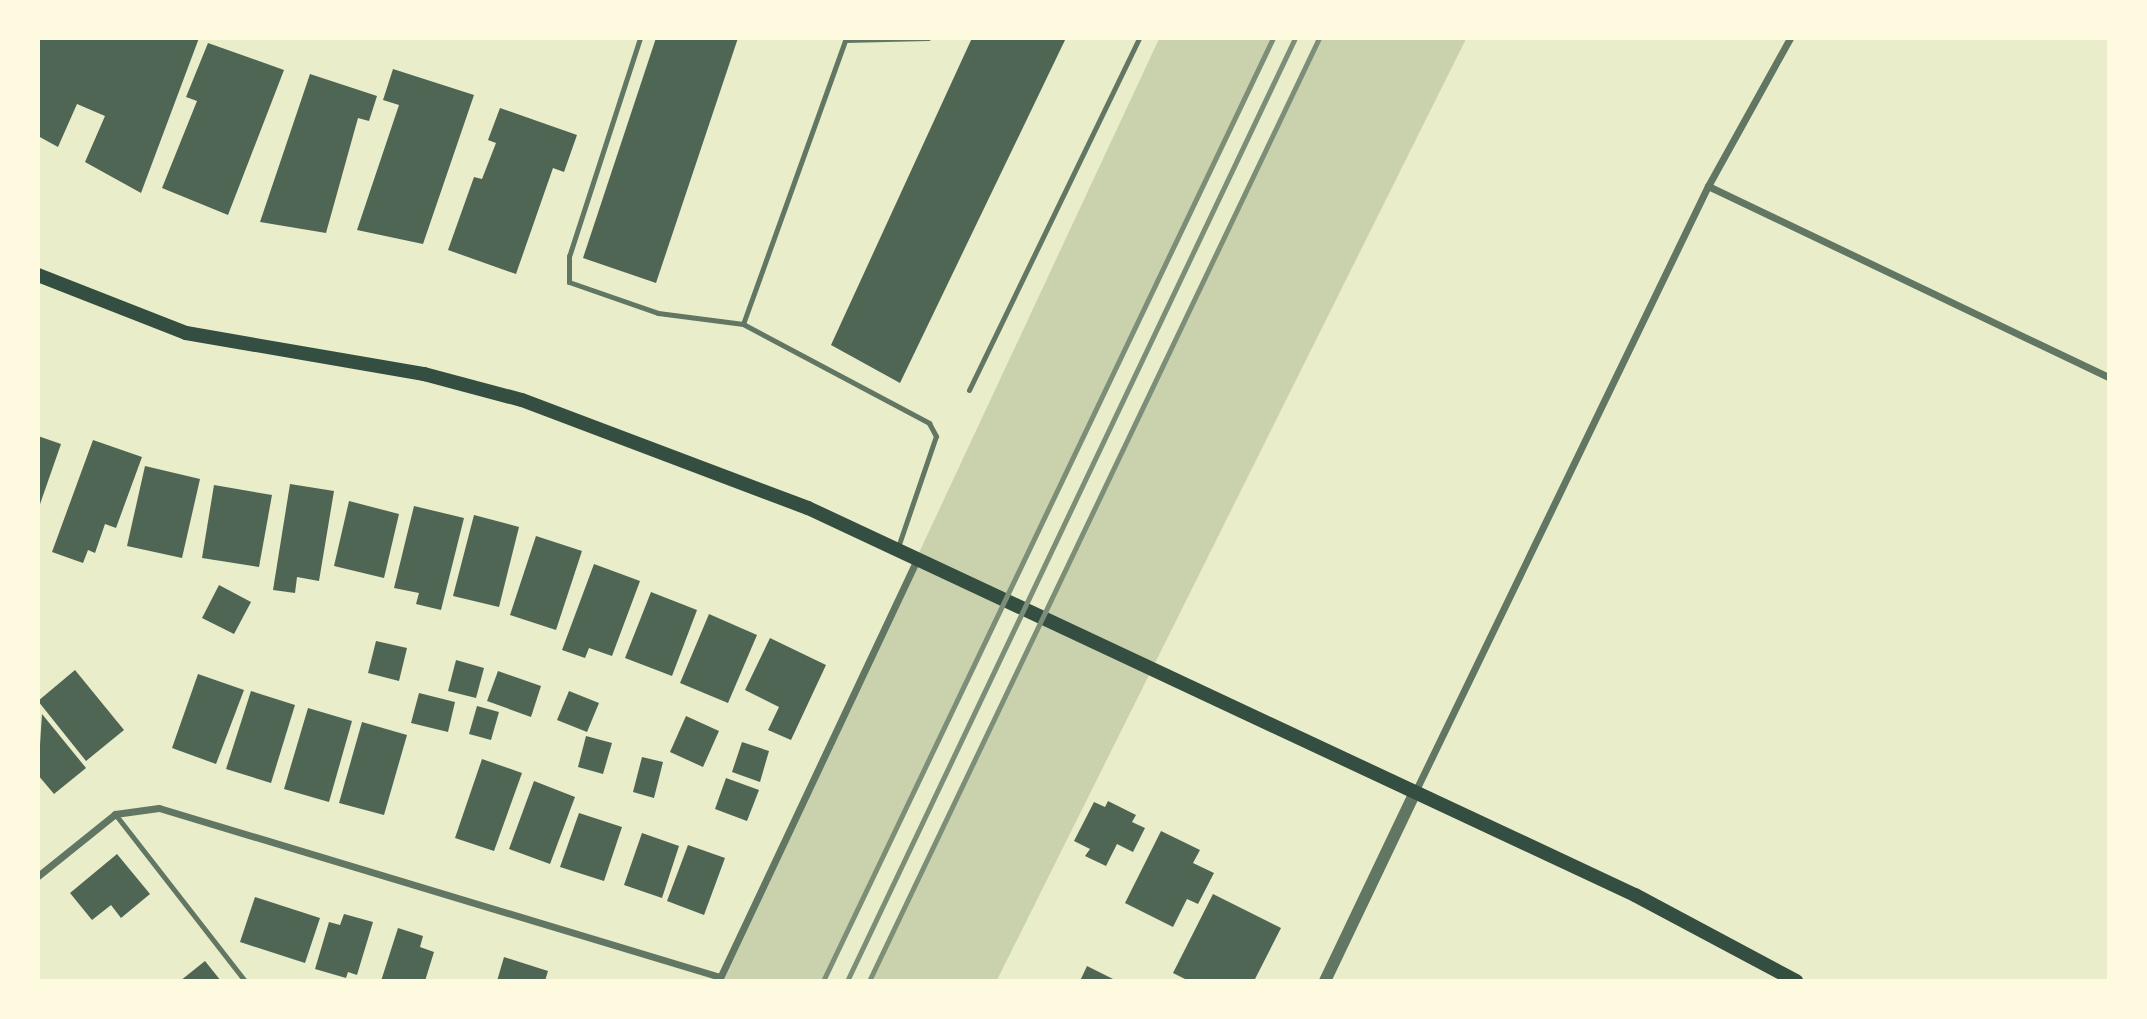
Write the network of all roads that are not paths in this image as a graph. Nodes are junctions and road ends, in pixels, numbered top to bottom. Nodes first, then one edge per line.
1 (640, 38) edge
2 (928, 38) edge
3 (1139, 38) edge
4 (1790, 38) edge
5 (845, 39) edge
6 (1708, 187) junction
7 (38, 275) edge
8 (743, 324) junction
9 (2109, 377) edge
10 (969, 390) dead end
11 (897, 550) junction
12 (917, 559) junction
13 (1415, 792) junction
14 (115, 814) junction
15 (38, 876) edge
16 (719, 979) edge
17 (245, 981) edge
18 (1325, 981) edge
19 (1796, 981) edge

1 - 8 lane
2 - 5 lane
3 - 10 lane
4 - 6 street
5 - 8 lane
6 - 9 street
6 - 13 street
7 - 11 main road
8 - 11 lane
11 - 12 main road
12 - 13 main road
12 - 16 street
13 - 18 street
13 - 19 main road
14 - 15 street
14 - 16 street
14 - 17 lane

